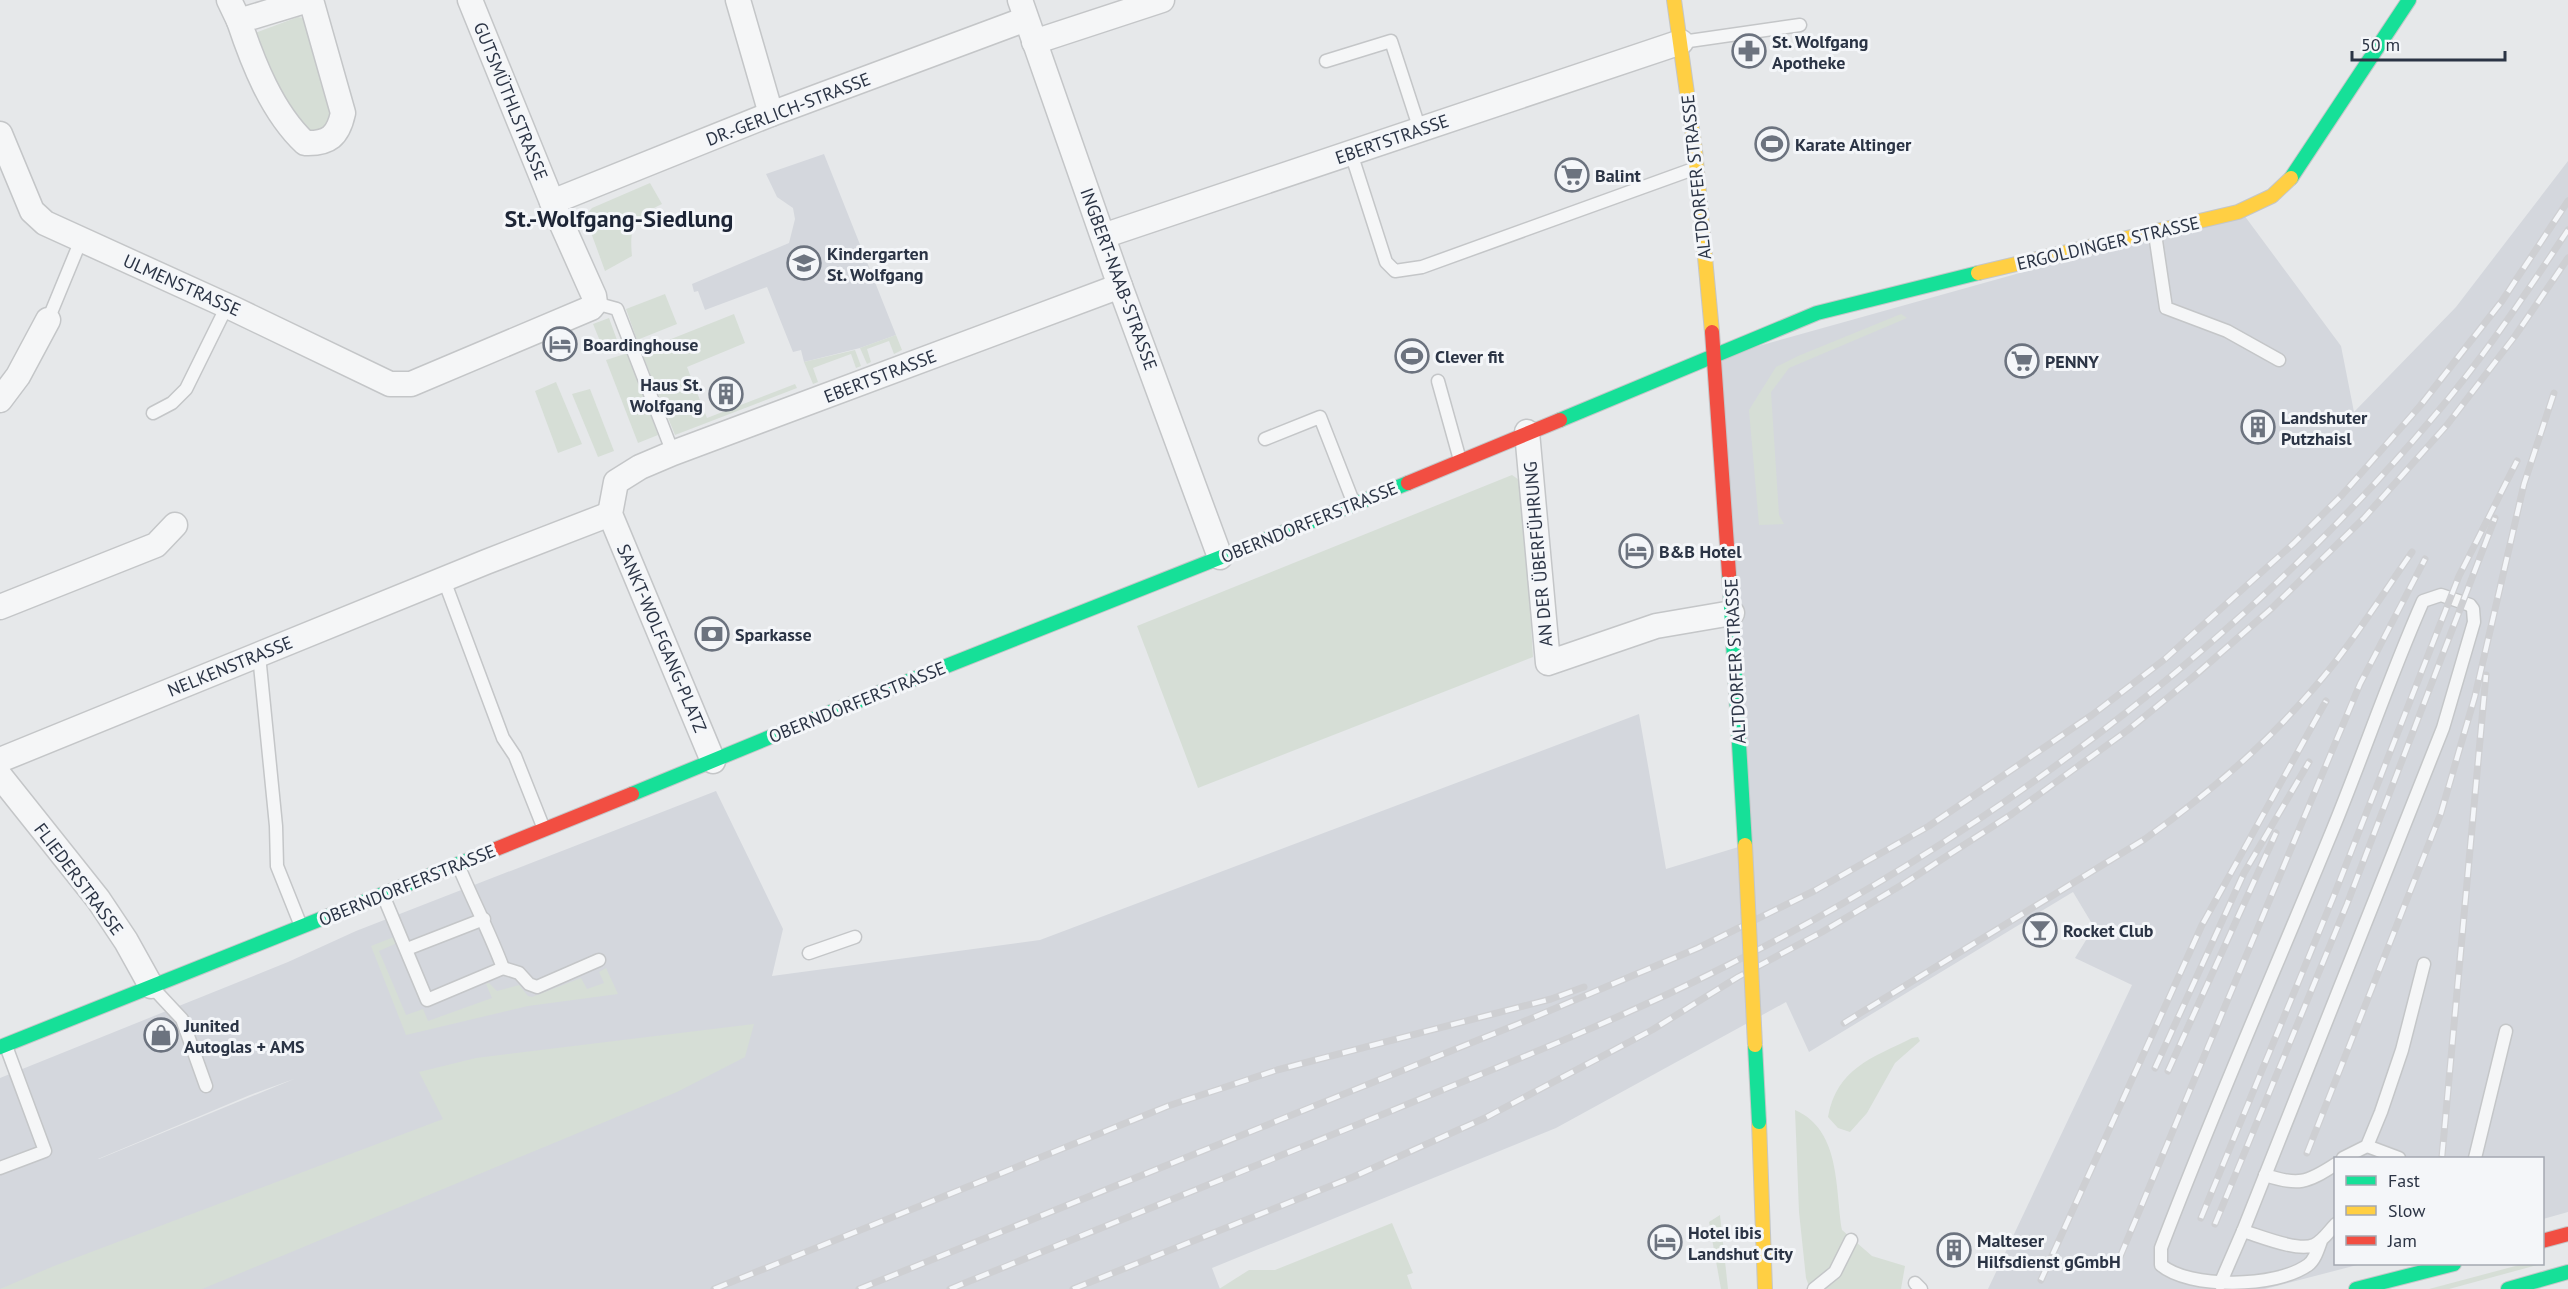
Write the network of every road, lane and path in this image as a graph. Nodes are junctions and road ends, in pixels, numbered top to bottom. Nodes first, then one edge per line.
1 (309, 0) edge
2 (470, 0) edge
3 (738, 0) edge
4 (1162, 0) edge
5 (1674, 0) edge
6 (2409, 0) edge
7 (1023, 9) edge
8 (234, 10) edge
9 (1800, 25) dead end
10 (1034, 42) junction
11 (1681, 42) junction
12 (1326, 62) dead end
13 (771, 114) junction
14 (1420, 130) junction
15 (0, 134) edge
16 (1351, 153) junction
17 (1697, 168) junction
18 (552, 202) junction
19 (2154, 232) junction
20 (1103, 237) junction
21 (81, 240) junction
22 (1120, 286) junction
23 (595, 303) junction
24 (227, 306) junction
25 (48, 320) joint
26 (1713, 355) junction
27 (2279, 360) dead end
28 (1438, 381) dead end
29 (0, 400) edge
30 (153, 413) dead end
31 (1527, 432) junction
32 (1265, 440) dead end
33 (674, 453) junction
34 (1460, 460) junction
35 (1355, 505) junction
36 (610, 514) junction
37 (175, 525) dead end
38 (1220, 557) junction
39 (452, 576) junction
40 (0, 607) edge
41 (1732, 614) junction
42 (259, 655) junction
43 (0, 760) edge
44 (713, 761) junction
45 (0, 776) edge
46 (545, 830) junction
47 (458, 865) junction
48 (383, 894) junction
49 (484, 919) junction
50 (301, 927) junction
51 (855, 937) dead end
52 (407, 949) junction
53 (809, 953) dead end
54 (599, 960) dead end
55 (2424, 964) dead end
56 (503, 968) junction
57 (151, 986) junction
58 (2506, 1030) dead end
59 (3, 1046) edge
60 (206, 1086) dead end
61 (2367, 1146) junction
62 (2345, 1157) edge
63 (2395, 1157) edge
64 (2475, 1157) edge
65 (2334, 1165) edge
66 (0, 1168) edge
67 (2265, 1175) junction
68 (2334, 1226) edge
69 (2243, 1231) junction
70 (2568, 1234) edge
71 (1851, 1240) dead end
72 (2544, 1240) edge
73 (2321, 1241) junction
74 (2427, 1267) edge
75 (2568, 1272) edge
76 (2220, 1284) junction
77 (1765, 1289) edge
78 (1814, 1289) edge
79 (2356, 1289) edge
80 (2508, 1289) edge

1 - 8 street
1 - 8 street
2 - 18 street, GUTSMÜTHLSTRASSE
3 - 13 street
4 - 10 street
5 - 11 main road, ALTDORFER STRASSE
6 - 19 main road, ERGOLDINGER STRASSE
7 - 10 street, INGBERT-NAAB-STRASSE
7 - 13 street, DR.-GERLICH-STRASSE
9 - 11 lane
10 - 20 street, INGBERT-NAAB-STRASSE
11 - 14 street, EBERTSTRASSE
11 - 17 main road, ALTDORFER STRASSE
12 - 14 lane
13 - 18 street, DR.-GERLICH-STRASSE
14 - 16 street, EBERTSTRASSE
15 - 21 street, ULMENSTRASSE
16 - 17 lane
16 - 20 street, EBERTSTRASSE
17 - 26 main road, ALTDORFER STRASSE
18 - 23 street
19 - 26 main road, ERGOLDINGER STRASSE
19 - 27 lane
20 - 22 street, INGBERT-NAAB-STRASSE
21 - 24 street, ULMENSTRASSE
21 - 25 lane
22 - 33 street, EBERTSTRASSE
22 - 38 street, INGBERT-NAAB-STRASSE
23 - 24 street, ULMENSTRASSE
23 - 33 lane
24 - 30 lane
25 - 29 street
26 - 31 main road, OBERNDORFERSTRASSE
26 - 41 main road, ALTDORFER STRASSE
28 - 34 lane
31 - 34 main road, OBERNDORFERSTRASSE
31 - 41 street, AN DER ÜBERFÜHRUNG
32 - 35 lane
33 - 36 street, EBERTSTRASSE
34 - 35 main road, OBERNDORFERSTRASSE
35 - 38 main road, OBERNDORFERSTRASSE
36 - 39 street
36 - 44 street, SANKT-WOLFGANG-PLATZ
37 - 40 street
38 - 44 main road, OBERNDORFERSTRASSE
39 - 42 street, NELKENSTRASSE
39 - 46 lane
41 - 77 main road, ALTDORFER STRASSE, bridge
42 - 43 street, NELKENSTRASSE
42 - 50 lane
44 - 46 main road, OBERNDORFERSTRASSE
45 - 57 street, FLIEDERSTRASSE
46 - 47 main road, OBERNDORFERSTRASSE
47 - 48 main road, OBERNDORFERSTRASSE
47 - 49 lane
48 - 50 main road, OBERNDORFERSTRASSE
48 - 52 lane
49 - 52 lane
49 - 56 lane
50 - 57 main road, OBERNDORFERSTRASSE
51 - 53 lane
52 - 56 lane
54 - 56 lane
55 - 61 lane
57 - 59 main road, OBERNDORFERSTRASSE
57 - 60 lane
58 - 64 lane
59 - 66 lane
61 - 62 lane
61 - 63 lane
65 - 67 lane
67 - 69 lane
67 - 76 lane
68 - 73 lane
69 - 73 lane
69 - 76 lane
70 - 72 main road
71 - 78 lane
73 - 76 lane
74 - 79 main road
75 - 80 main road

